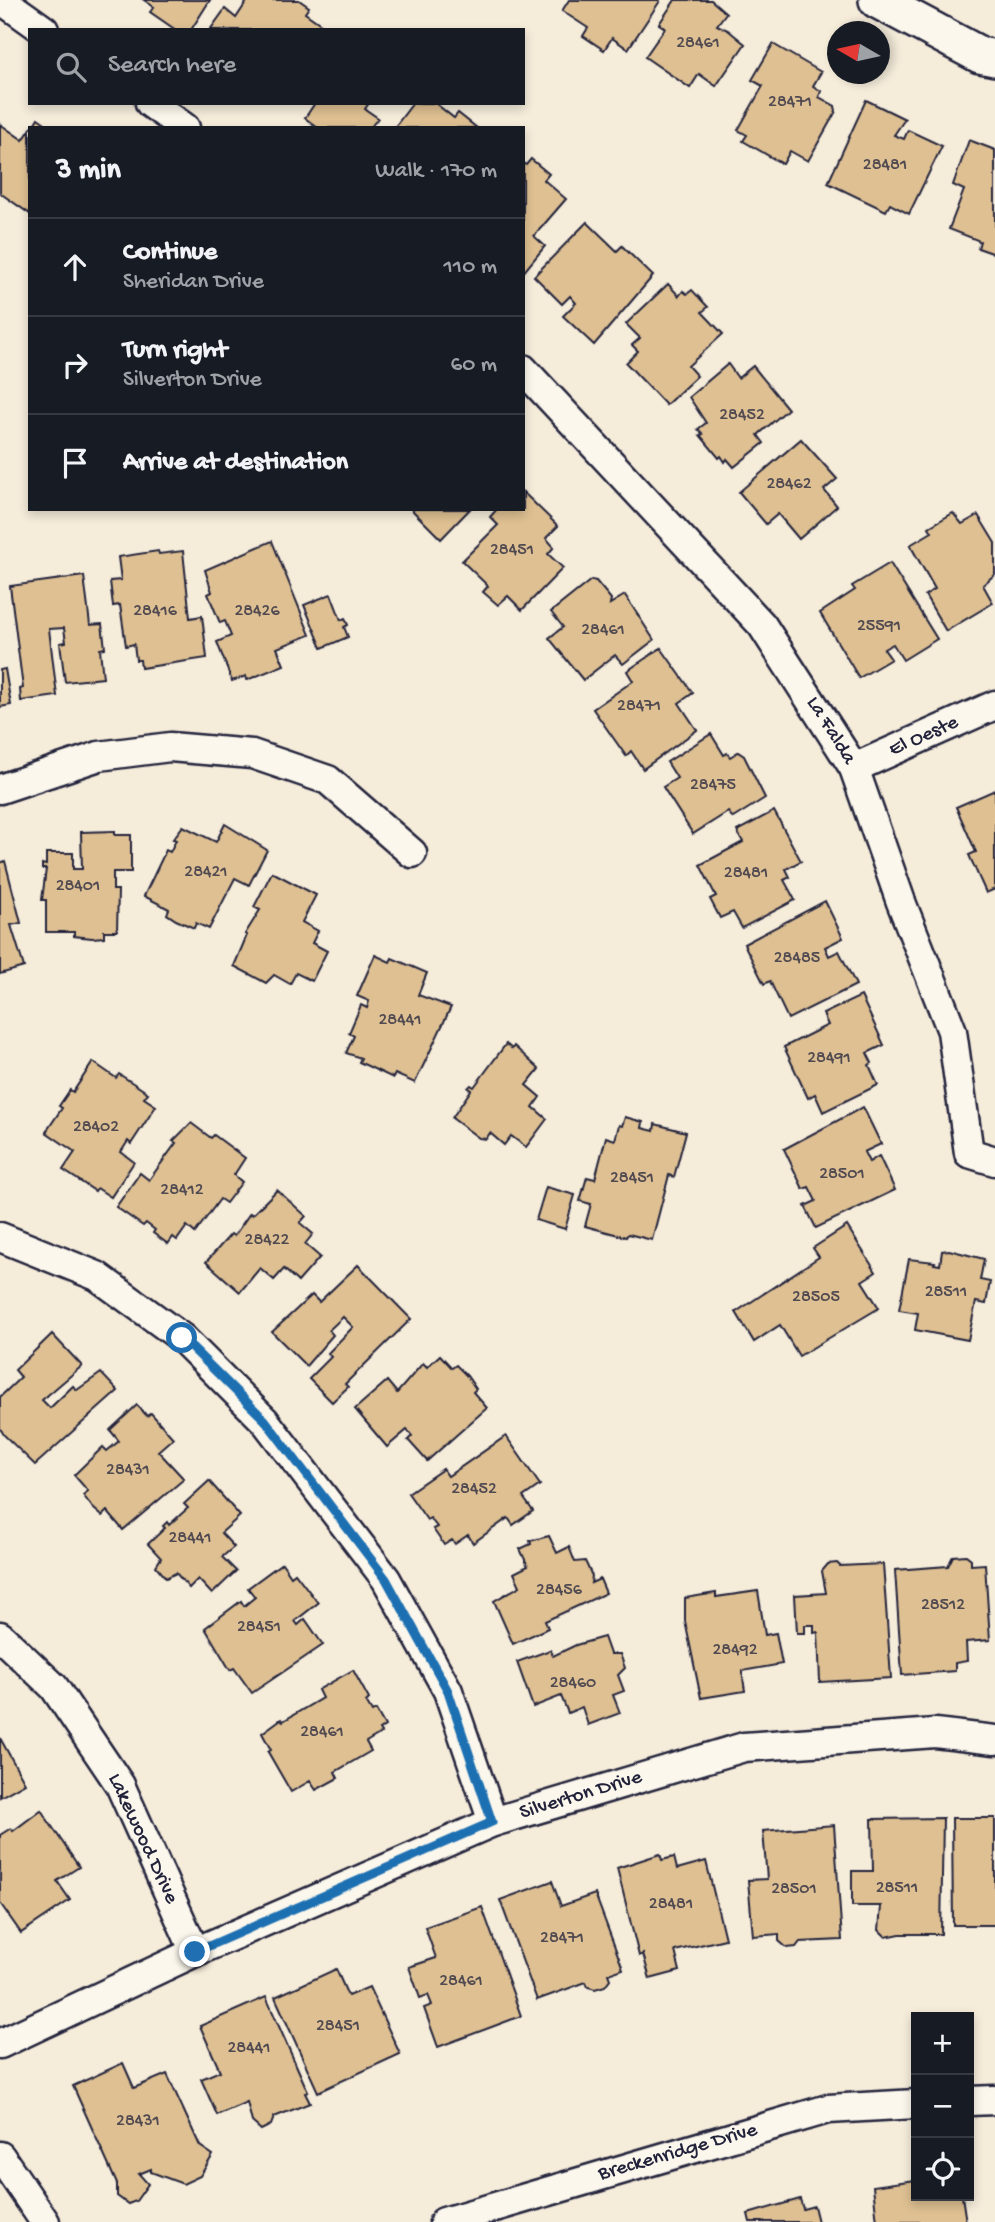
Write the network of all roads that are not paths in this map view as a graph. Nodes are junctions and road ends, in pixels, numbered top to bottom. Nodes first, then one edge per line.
1 (2, 0) edge
2 (877, 0) edge
3 (41, 28) edge
4 (995, 58) edge
5 (153, 105) edge
6 (182, 126) edge
7 (525, 371) edge
8 (995, 705) edge
9 (854, 768) junction
10 (0, 789) edge
11 (412, 853) dead end
12 (995, 1161) edge
13 (0, 1237) edge
14 (0, 1636) edge
15 (995, 1741) edge
16 (492, 1822) junction
17 (195, 1952) junction
18 (0, 2044) edge
19 (995, 2100) edge
20 (974, 2101) edge
21 (911, 2104) edge
22 (0, 2156) edge
23 (45, 2222) edge
24 (444, 2222) edge

1 - 3 street
2 - 4 street
5 - 6 street
7 - 9 street, La Falda
8 - 9 street, El Oeste
9 - 12 street, La Falda
10 - 11 street
13 - 16 street
14 - 17 street, Lakewood Drive
15 - 16 street, Silverton Drive
16 - 17 street, Silverton Drive
17 - 18 street, Silverton Drive
19 - 20 street
21 - 24 street, Breckenridge Drive
22 - 23 street

